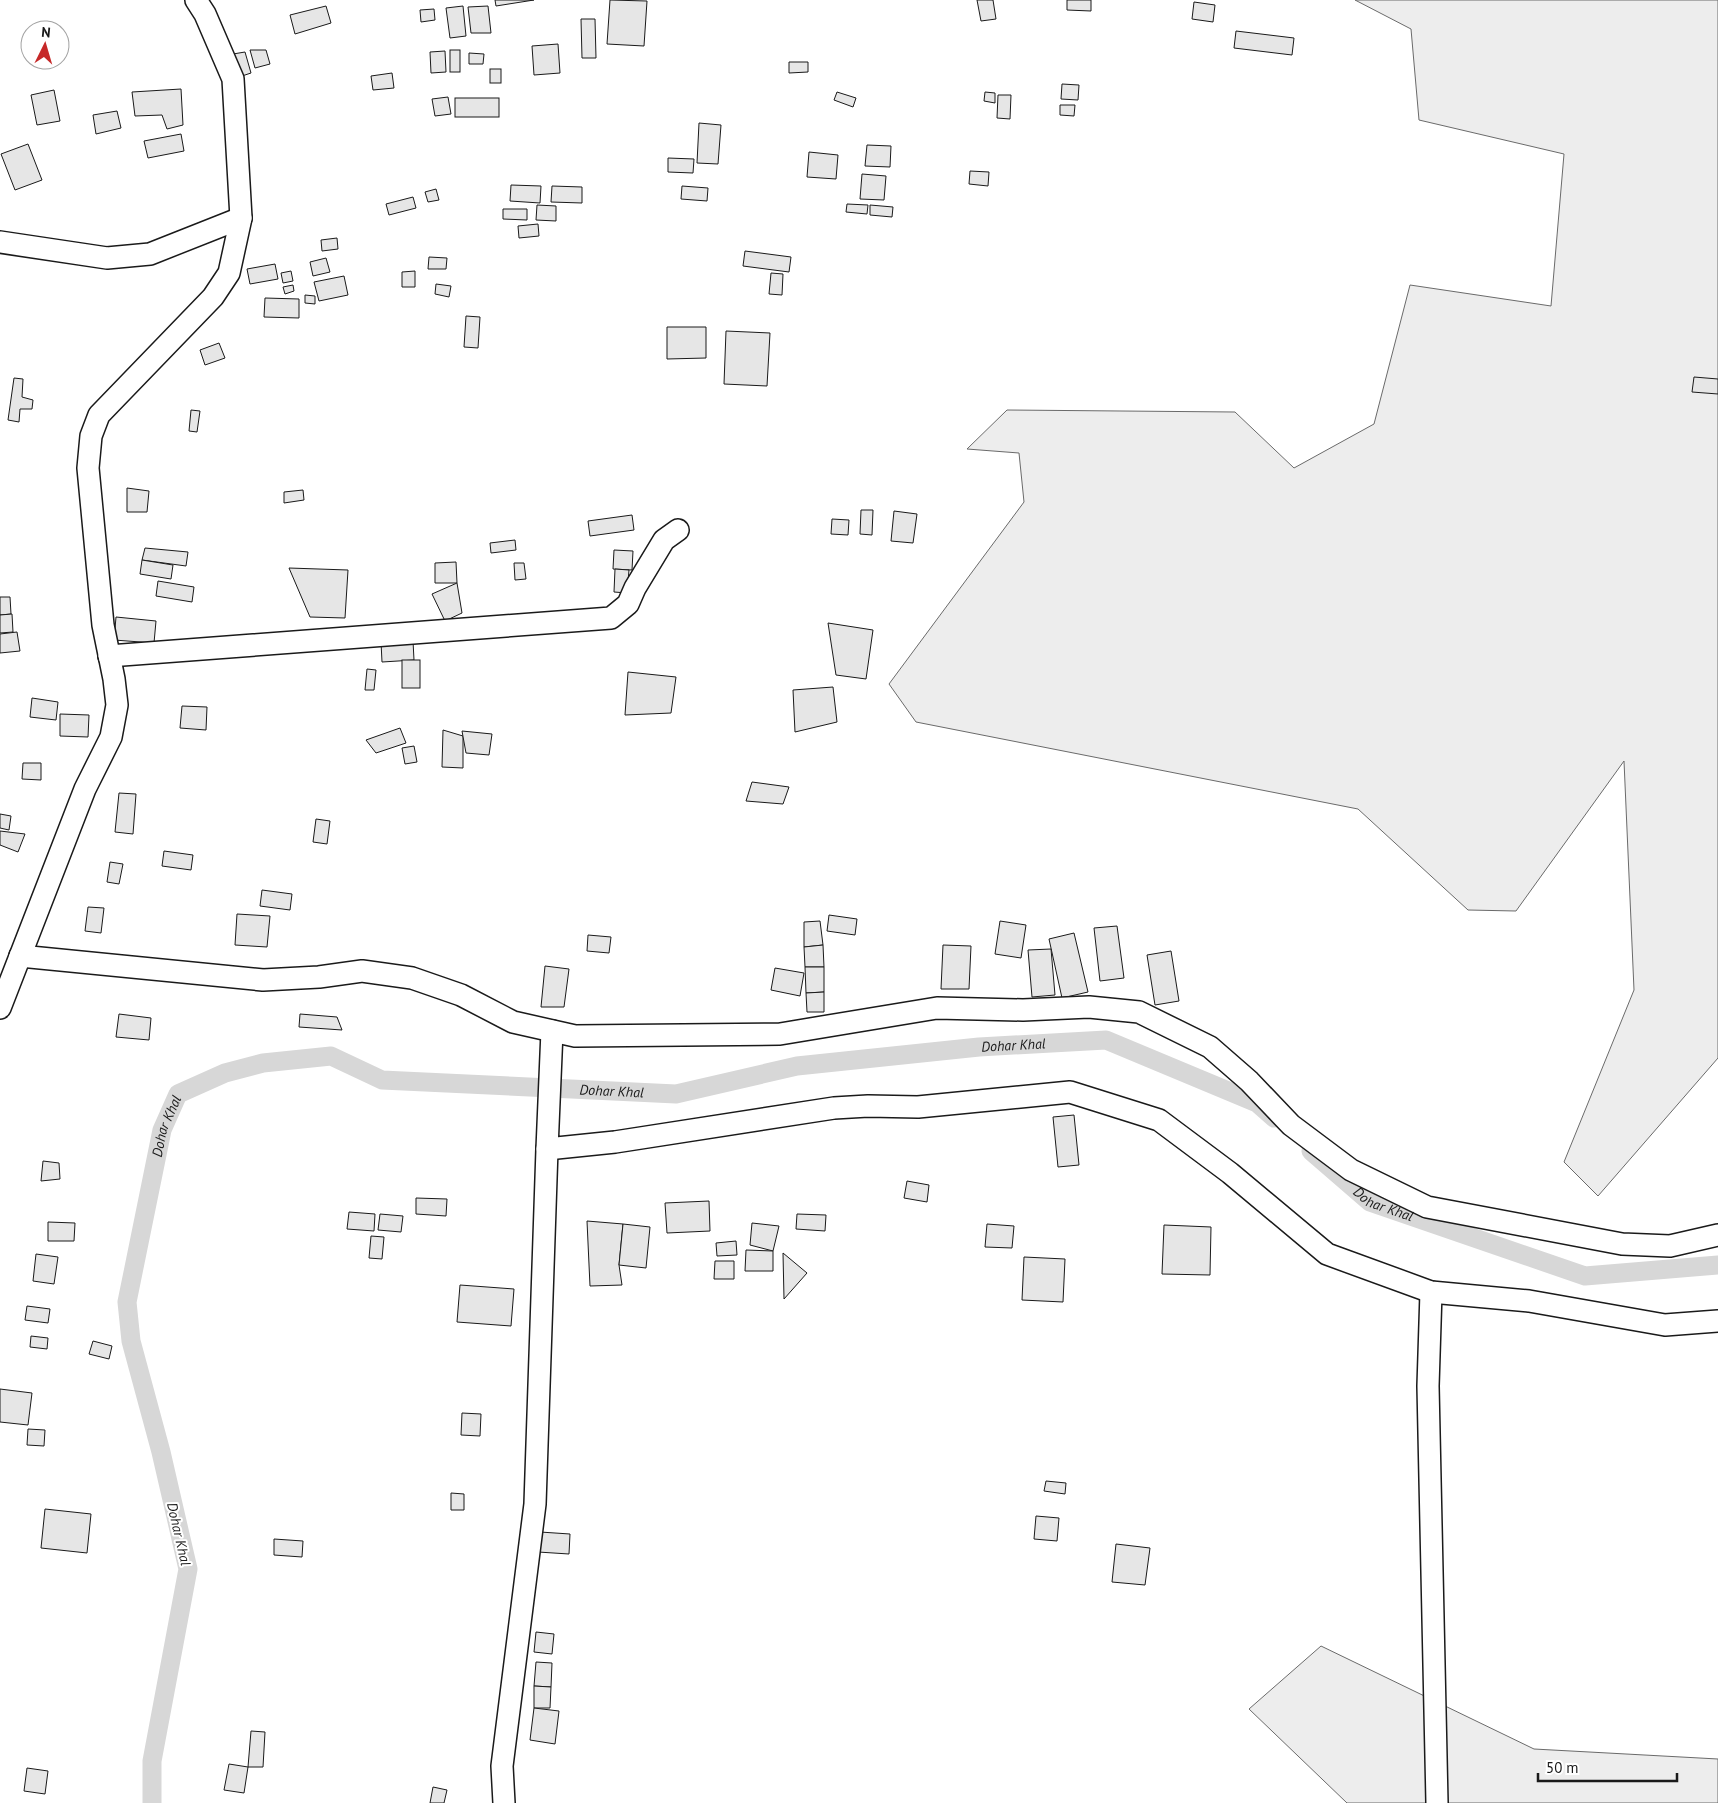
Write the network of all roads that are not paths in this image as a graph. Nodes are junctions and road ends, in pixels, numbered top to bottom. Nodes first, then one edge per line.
1 (196, 0) edge
2 (241, 218) junction
3 (0, 242) edge
4 (678, 530) dead end
5 (109, 656) junction
6 (20, 956) junction
7 (0, 1008) edge
8 (552, 1031) junction
9 (547, 1149) junction
10 (1718, 1235) edge
11 (1431, 1292) junction
12 (1718, 1321) edge
13 (504, 1803) edge
14 (1437, 1803) edge

1 - 2 street
2 - 3 street
2 - 5 street
4 - 5 street
5 - 6 street
6 - 7 street
6 - 8 street
8 - 9 street
8 - 10 street
9 - 11 street
9 - 13 street
11 - 12 street
11 - 14 street

